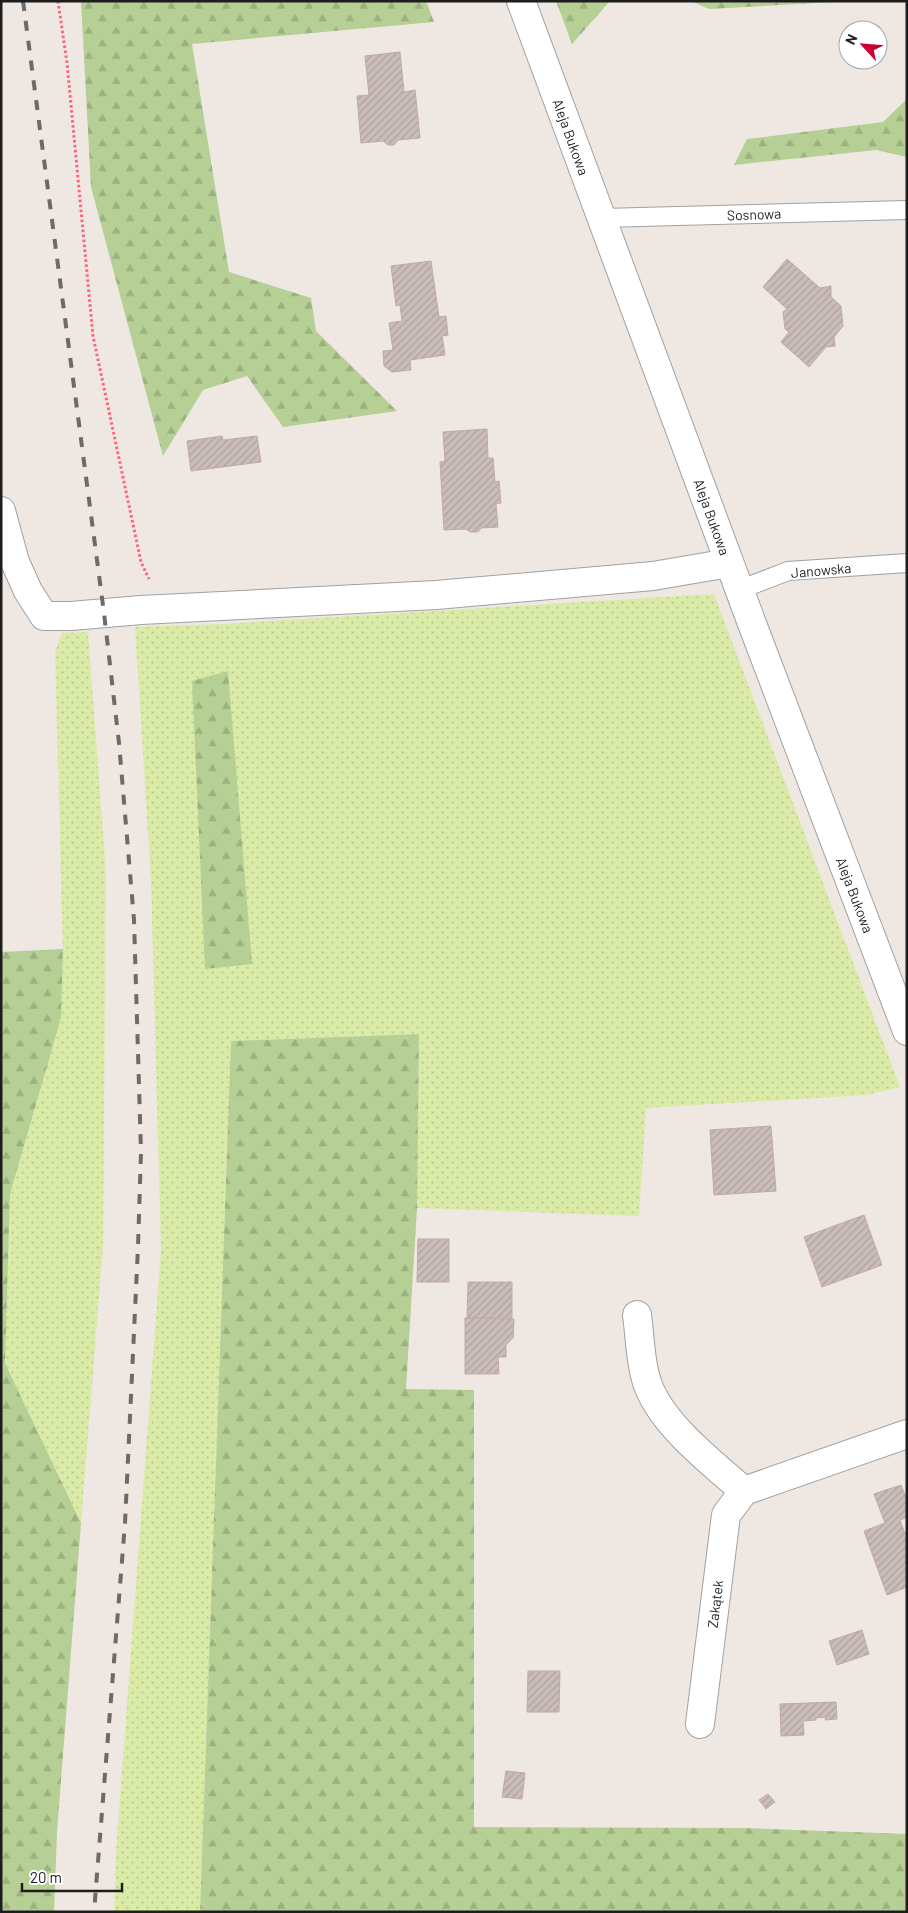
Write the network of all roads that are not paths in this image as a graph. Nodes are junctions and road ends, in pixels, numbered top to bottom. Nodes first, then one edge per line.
1 (521, 1) edge
2 (907, 210) edge
3 (602, 218) junction
4 (1, 510) edge
5 (729, 563) junction
6 (907, 563) edge
7 (739, 590) junction
8 (907, 1031) edge
9 (638, 1315) dead end
10 (907, 1434) edge
11 (744, 1491) junction
12 (700, 1724) dead end

1 - 3 street, Aleja Bukowa
2 - 3 lane, Sosnowa
3 - 5 street, Aleja Bukowa
4 - 5 street
5 - 7 street, Aleja Bukowa
6 - 7 lane, Janowska
7 - 8 street, Aleja Bukowa
9 - 11 street
10 - 11 street
11 - 12 street, Zakątek

